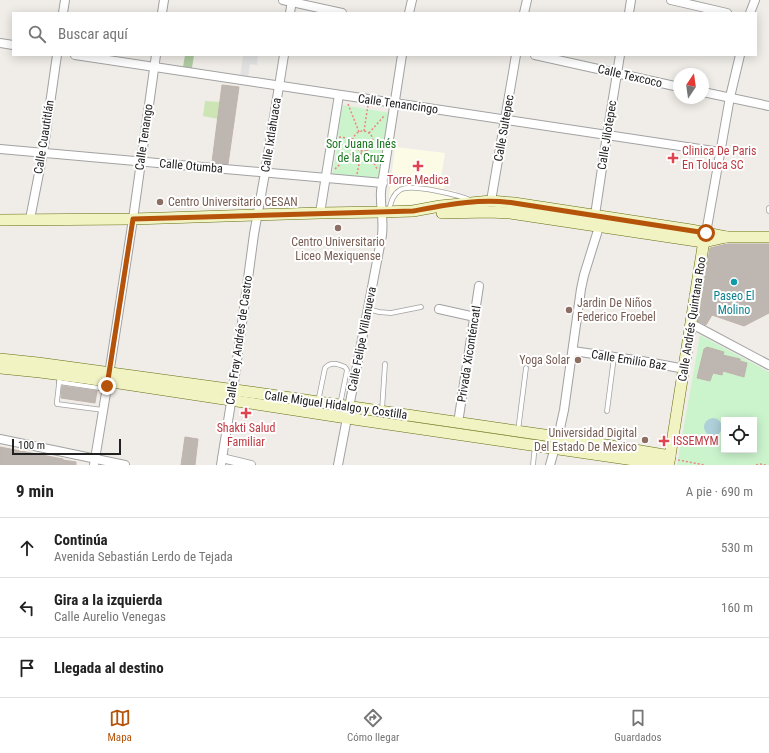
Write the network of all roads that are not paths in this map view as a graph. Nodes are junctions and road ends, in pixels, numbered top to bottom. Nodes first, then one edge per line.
1 (65, 0) edge
2 (164, 0) edge
3 (283, 0) edge
4 (412, 0) edge
5 (527, 0) edge
6 (631, 0) edge
7 (672, 0) edge
8 (755, 0) edge
9 (292, 1) edge
10 (63, 12) edge
11 (162, 12) edge
12 (290, 12) edge
13 (338, 12) edge
14 (409, 12) edge
15 (524, 12) edge
16 (629, 12) edge
17 (723, 12) edge
18 (750, 12) edge
19 (0, 43) edge
20 (12, 45) edge
21 (57, 56) edge
22 (82, 56) edge
23 (156, 56) edge
24 (284, 56) edge
25 (402, 56) edge
26 (516, 56) edge
27 (540, 56) edge
28 (620, 56) edge
29 (740, 56) edge
30 (154, 67) junction
31 (617, 73) junction
32 (279, 85) junction
33 (673, 86) edge
34 (709, 93) edge
35 (342, 95) junction
36 (730, 97) junction
37 (395, 104) junction
38 (769, 106) edge
39 (505, 119) junction
40 (607, 135) junction
41 (0, 149) edge
42 (43, 152) junction
43 (720, 152) junction
44 (141, 162) junction
45 (265, 173) junction
46 (326, 178) junction
47 (383, 183) junction
48 (491, 201) junction
49 (474, 202) junction
50 (413, 211) junction
51 (385, 212) junction
52 (320, 213) junction
53 (257, 215) junction
54 (595, 215) junction
55 (133, 219) junction
56 (0, 220) edge
57 (30, 220) junction
58 (599, 226) junction
59 (705, 237) junction
60 (769, 237) edge
61 (479, 286) dead end
62 (421, 307) dead end
63 (368, 309) junction
64 (439, 309) dead end
65 (475, 317) junction
66 (692, 324) junction
67 (573, 351) junction
68 (614, 356) junction
69 (0, 359) edge
70 (385, 364) dead end
71 (769, 365) edge
72 (0, 368) edge
73 (526, 368) dead end
74 (685, 369) junction
75 (59, 378) junction
76 (108, 381) junction
77 (232, 395) junction
78 (318, 402) junction
79 (103, 410) junction
80 (345, 410) junction
81 (382, 411) junction
82 (607, 411) dead end
83 (458, 423) junction
84 (518, 432) junction
85 (0, 439) edge
86 (556, 442) junction
87 (535, 445) junction
88 (669, 461) edge
89 (95, 462) edge
90 (222, 462) edge
91 (125, 465) edge
92 (251, 465) edge
93 (338, 465) edge
94 (534, 465) edge
95 (550, 465) edge

1 - 10 street
2 - 11 street
3 - 9 street
4 - 14 street
5 - 15 street
6 - 16 street
7 - 17 street
8 - 18 street
9 - 12 street
9 - 13 street
19 - 20 street
21 - 42 street, Calle Cuautitlán
22 - 30 street, Calle Tenancingo
23 - 30 street, Calle Tenango
24 - 32 street, Calle Ixtlahuaca
25 - 37 street, Calle Felipe Villanueva
26 - 39 street, Calle Sultepec
27 - 31 street, Calle Texcoco
28 - 31 street, Calle Jilotepec
29 - 36 street, Calle Andrés Quintana Roo
30 - 32 street, Calle Tenancingo
30 - 44 street, Calle Tenango
31 - 33 street, Calle Texcoco
31 - 40 street, Calle Jilotepec
32 - 35 street, Calle Tenancingo
32 - 45 street, Calle Ixtlahuaca
34 - 36 street
35 - 37 street, Calle Tenancingo
35 - 46 street
36 - 38 street
36 - 43 street, Calle Andrés Quintana Roo
37 - 39 street, Calle Tenancingo
37 - 47 street, Calle Felipe Villanueva
39 - 40 street, Calle Tenancingo
39 - 48 street, Calle Sultepec
40 - 43 street, Calle Tenancingo
40 - 54 street, Calle Jilotepec
41 - 42 street, Calle Otumba
42 - 44 street, Calle Otumba
42 - 57 street, Calle Cuautitlán
43 - 59 street, Calle Andrés Quintana Roo
44 - 45 street, Calle Otumba
44 - 55 street, Calle Tenango
45 - 46 street, Calle Otumba
45 - 53 street, Calle Ixtlahuaca
46 - 47 street, Calle Otumba
46 - 52 street
47 - 51 street, Calle Felipe Villanueva
48 - 49 main road
48 - 54 main road
49 - 50 main road
49 - 51 lane
50 - 51 main road
50 - 58 main road
51 - 52 main road
51 - 63 street, Calle Felipe Villanueva
52 - 53 main road
53 - 55 main road
53 - 77 street, Calle Fray Andrés de Castro
54 - 59 main road
55 - 57 main road
55 - 76 street, Calle Tenango
56 - 57 main road
58 - 59 main road
58 - 67 street
59 - 60 main road
59 - 66 main road, Calle Andrés Quintana Roo
61 - 65 street, Privada Xiconténcatl
62 - 63 lane
63 - 80 street, Calle Felipe Villanueva
64 - 65 street
65 - 83 street, Privada Xiconténcatl
66 - 71 street
66 - 74 main road, Calle Andrés Quintana Roo
67 - 68 street, Calle Emilio Baz
67 - 86 street
68 - 74 street, Calle Emilio Baz
68 - 82 lane
69 - 76 main road, Calle Miguel Hidalgo y Costilla
70 - 81 lane
72 - 75 main road, Calle Miguel Hidalgo y Costilla
73 - 84 lane
74 - 88 main road, Calle Andrés Quintana Roo
75 - 76 main road, Calle Miguel Hidalgo y Costilla
75 - 79 lane
76 - 77 main road, Calle Miguel Hidalgo y Costilla
76 - 79 street, Calle Tenango
77 - 78 main road, Calle Miguel Hidalgo y Costilla
77 - 80 main road, Calle Miguel Hidalgo y Costilla
77 - 90 street, Calle Fray Andrés de Castro
78 - 80 main road, Calle Miguel Hidalgo y Costilla
78 - 80 lane
79 - 89 street, Calle Tenango
80 - 81 main road, Calle Miguel Hidalgo y Costilla
80 - 87 main road, Calle Miguel Hidalgo y Costilla
80 - 93 street, Calle Felipe Villanueva
81 - 83 main road, Calle Miguel Hidalgo y Costilla
83 - 84 main road, Calle Miguel Hidalgo y Costilla
84 - 86 main road, Calle Miguel Hidalgo y Costilla
85 - 89 street
86 - 87 main road, Calle Miguel Hidalgo y Costilla
86 - 88 main road, Calle Miguel Hidalgo y Costilla
86 - 95 street
87 - 94 lane
89 - 91 street
90 - 92 street

